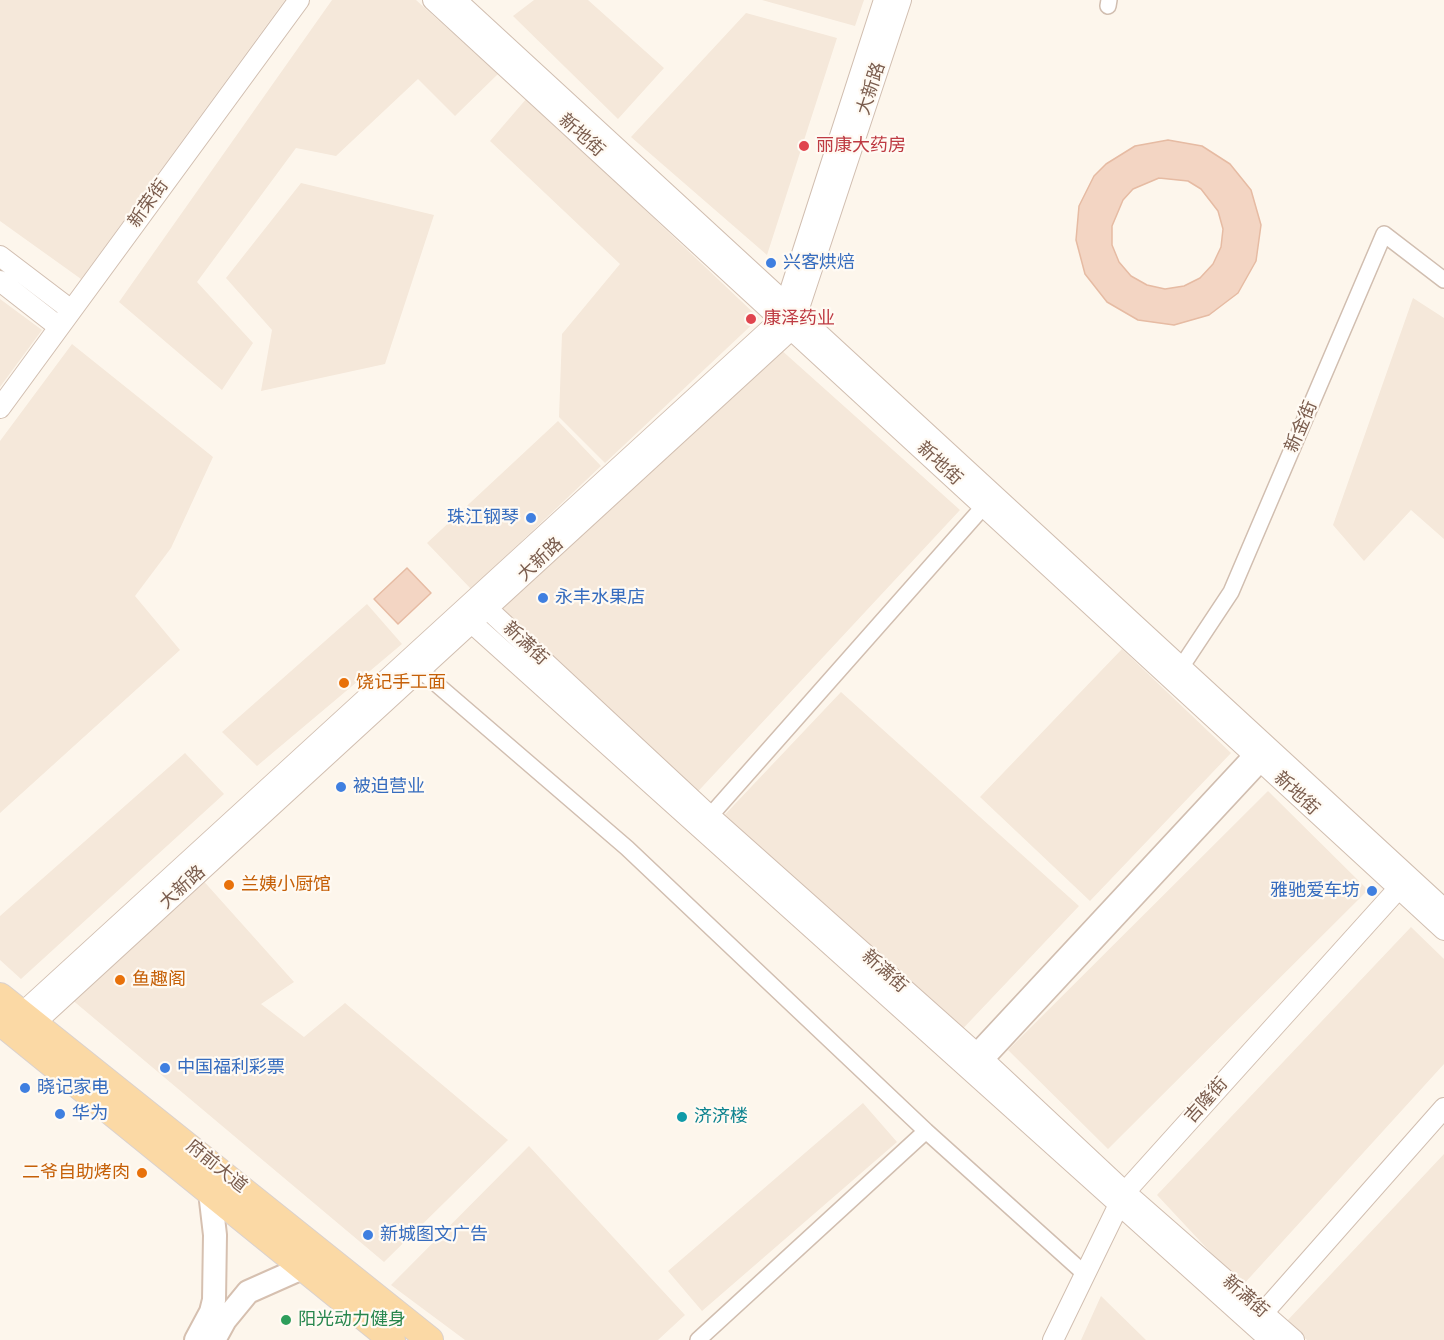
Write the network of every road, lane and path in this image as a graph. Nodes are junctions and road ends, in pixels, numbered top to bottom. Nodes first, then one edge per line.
1 (299, 0) edge
2 (433, 0) edge
3 (456, 0) edge
4 (885, 0) edge
5 (902, 0) edge
6 (0, 256) edge
7 (1444, 280) edge
8 (0, 281) edge
9 (71, 310) junction
10 (787, 324) junction
11 (59, 327) junction
12 (0, 408) edge
13 (984, 506) junction
14 (477, 599) junction
15 (472, 623) junction
16 (410, 661) junction
17 (1173, 680) junction
18 (1257, 758) junction
19 (710, 816) junction
20 (1403, 893) junction
21 (1444, 909) edge
22 (1444, 930) edge
23 (0, 996) edge
24 (18, 1020) edge
25 (980, 1057) junction
26 (1444, 1108) edge
27 (1444, 1120) edge
28 (926, 1131) junction
29 (210, 1192) junction
30 (1126, 1202) junction
31 (303, 1268) junction
32 (1084, 1274) junction
33 (1266, 1315) junction
34 (217, 1324) edge
35 (196, 1340) edge
36 (392, 1340) edge
37 (430, 1340) edge
38 (698, 1340) edge
39 (1053, 1340) edge
40 (1067, 1340) edge
41 (1270, 1340) edge
42 (1294, 1340) edge

1 - 9 street, 新荣街
2 - 10 street, 新地街
3 - 21 street, 新地街
4 - 10 street, 大新路
5 - 10 street, 大新路
6 - 9 street
7 - 17 street, 新金街
8 - 11 street
9 - 11 street, 新荣街
10 - 13 street, 新地街
10 - 14 street, 大新路
10 - 15 street, 大新路
11 - 12 street, 新荣街
13 - 17 street, 新地街
13 - 19 street
14 - 16 street, 大新路
14 - 19 street, 新满街
15 - 24 street, 大新路
15 - 30 street, 新满街
16 - 24 street, 大新路
16 - 28 street
17 - 18 street, 新地街
18 - 20 street, 新地街
18 - 25 street
19 - 25 street, 新满街
20 - 22 street, 新地街
20 - 30 street, 吉隆街
23 - 24 main road, 府前大道
24 - 29 main road, 府前大道
24 - 37 main road, 府前大道
25 - 30 street, 新满街
26 - 33 street
27 - 33 street
28 - 32 street
28 - 38 street
29 - 31 main road, 府前大道
29 - 34 main road
30 - 32 street, 吉隆街
30 - 33 street, 新满街
30 - 40 street, 吉隆街
30 - 41 street, 新满街
31 - 34 main road
31 - 36 main road, 府前大道
32 - 39 street, 吉隆街
33 - 42 street, 新满街
34 - 35 main road

